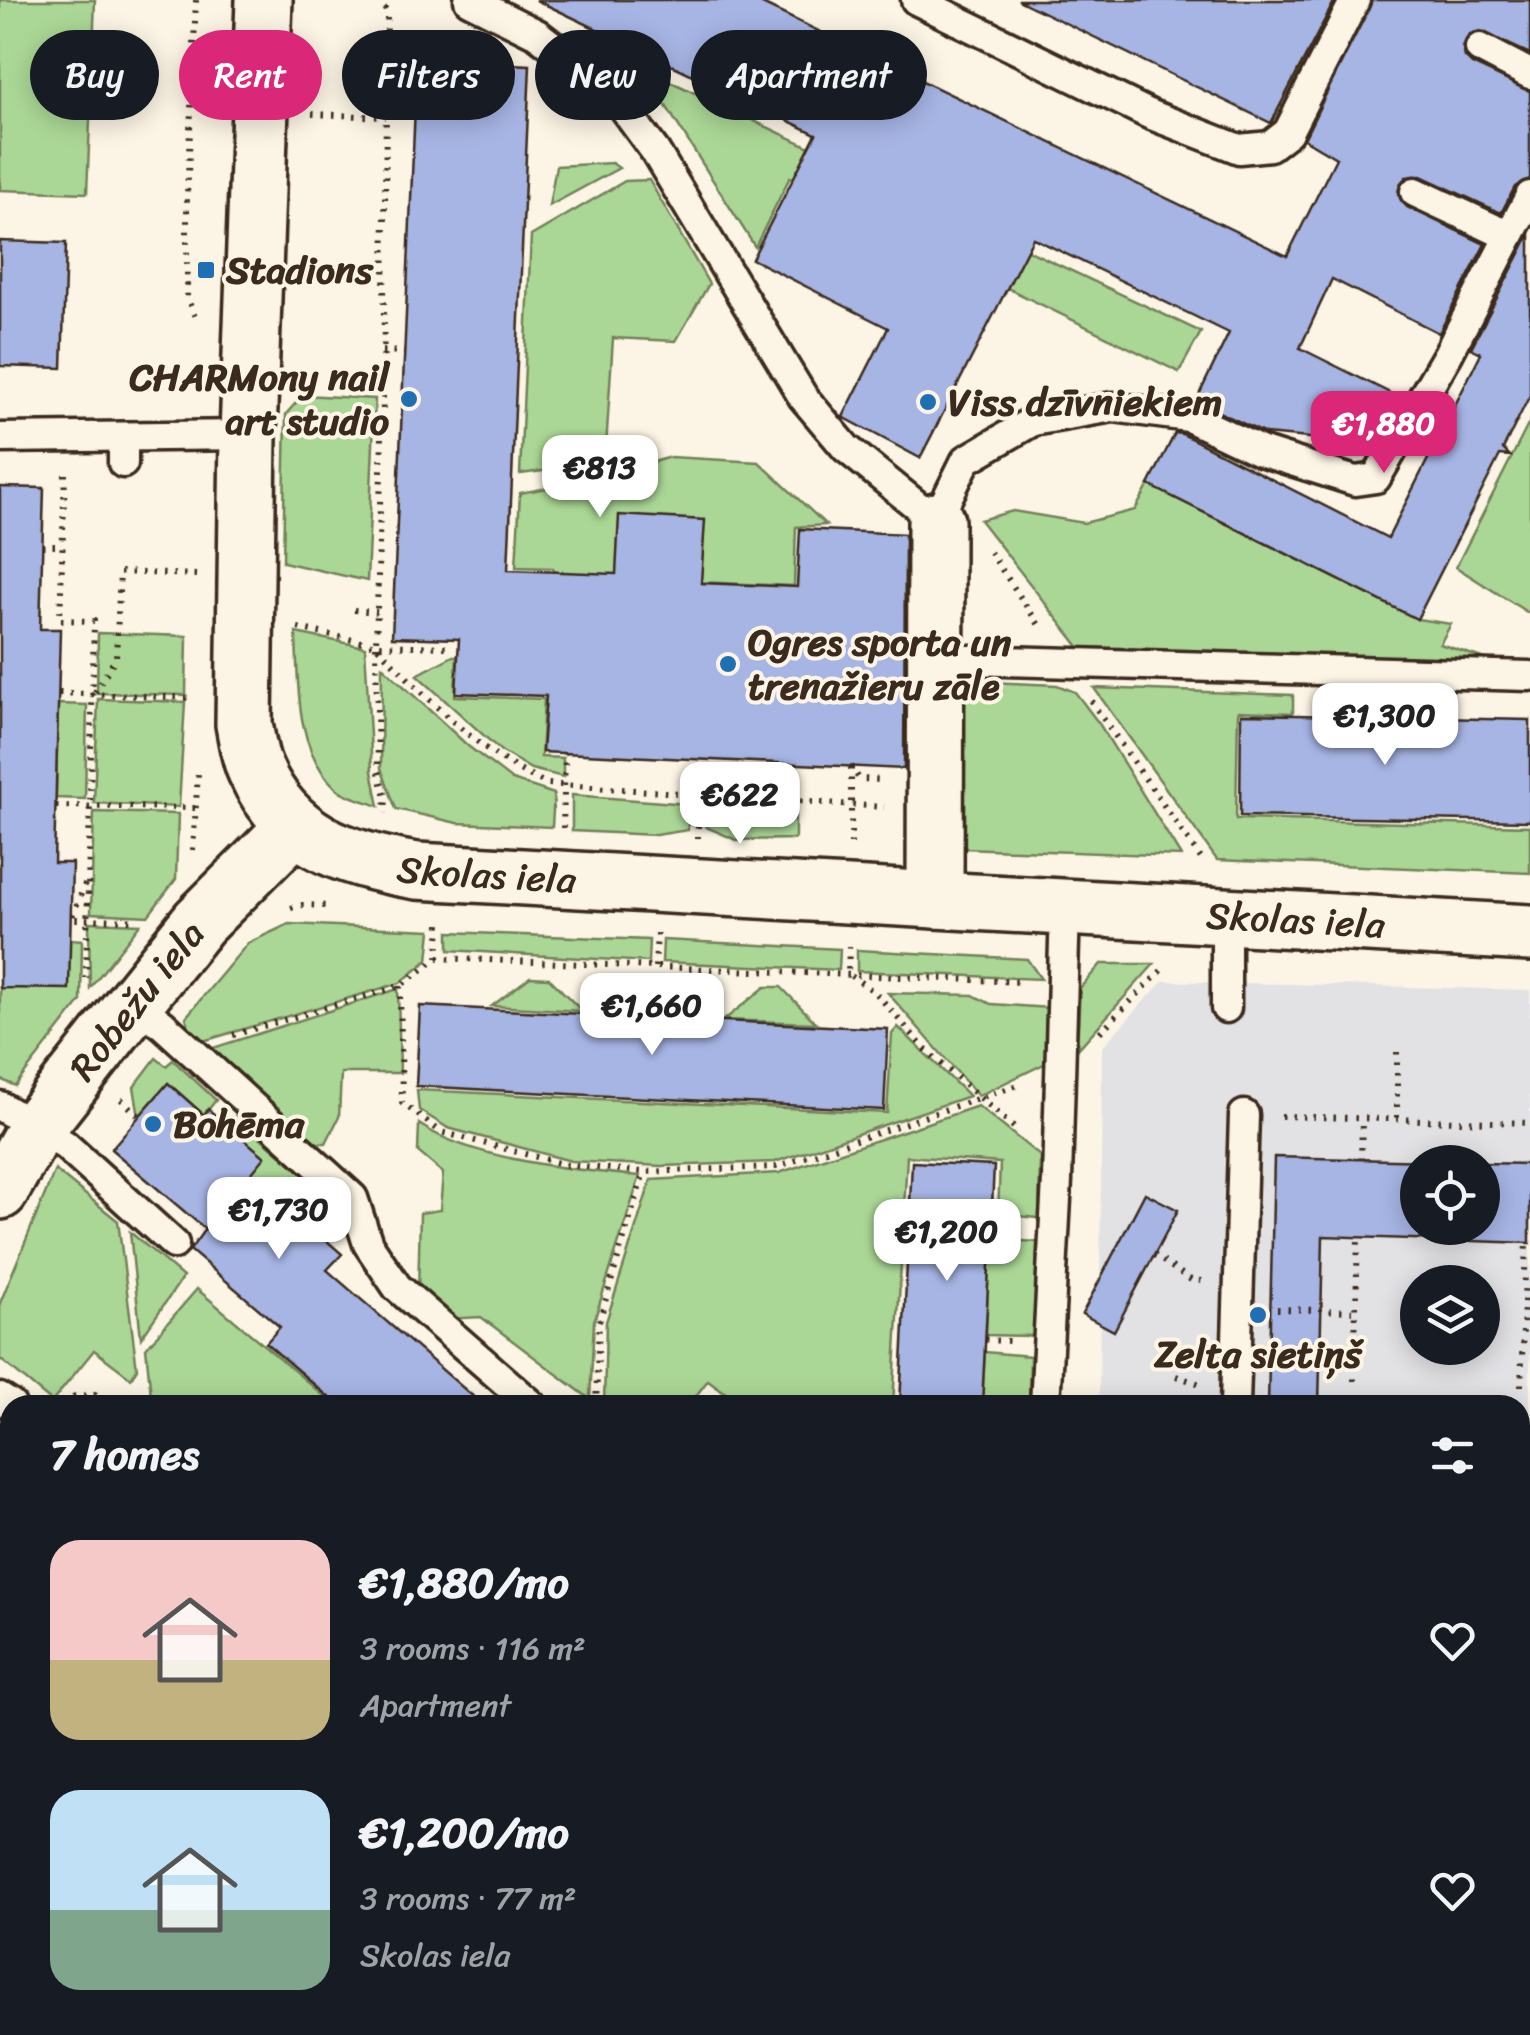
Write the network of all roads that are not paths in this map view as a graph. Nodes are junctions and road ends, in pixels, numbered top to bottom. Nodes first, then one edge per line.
1 (264, 0) edge
2 (469, 0) edge
3 (916, 0) edge
4 (1355, 0) edge
5 (1480, 48) dead end
6 (1530, 74) edge
7 (1415, 192) dead end
8 (1530, 196) edge
9 (1509, 236) junction
10 (248, 436) junction
11 (0, 438) edge
12 (936, 521) junction
13 (936, 659) junction
14 (1530, 676) edge
15 (295, 826) junction
16 (935, 900) junction
17 (1065, 908) junction
18 (1226, 917) junction
19 (1530, 933) edge
20 (110, 995) junction
21 (1226, 1008) dead end
22 (1244, 1115) road end
23 (18, 1117) edge
24 (0, 1191) edge
25 (174, 1244) dead end
26 (521, 1395) edge
27 (1046, 1395) edge
28 (1234, 1395) edge

1 - 10 main road, Skolas iela
2 - 12 lane
3 - 4 lane
5 - 6 lane
7 - 9 lane
8 - 9 lane
9 - 12 lane
10 - 11 lane
10 - 15 main road, Skolas iela
12 - 13 main road
13 - 14 lane
13 - 16 main road
15 - 16 main road, Skolas iela
15 - 20 main road, Robežu iela
16 - 17 main road, Skolas iela
17 - 18 main road, Skolas iela
17 - 27 lane
18 - 19 main road, Skolas iela
18 - 21 lane
20 - 23 main road, Robežu iela
20 - 26 lane
22 - 28 lane
23 - 24 main road, Robežu iela
23 - 25 lane

